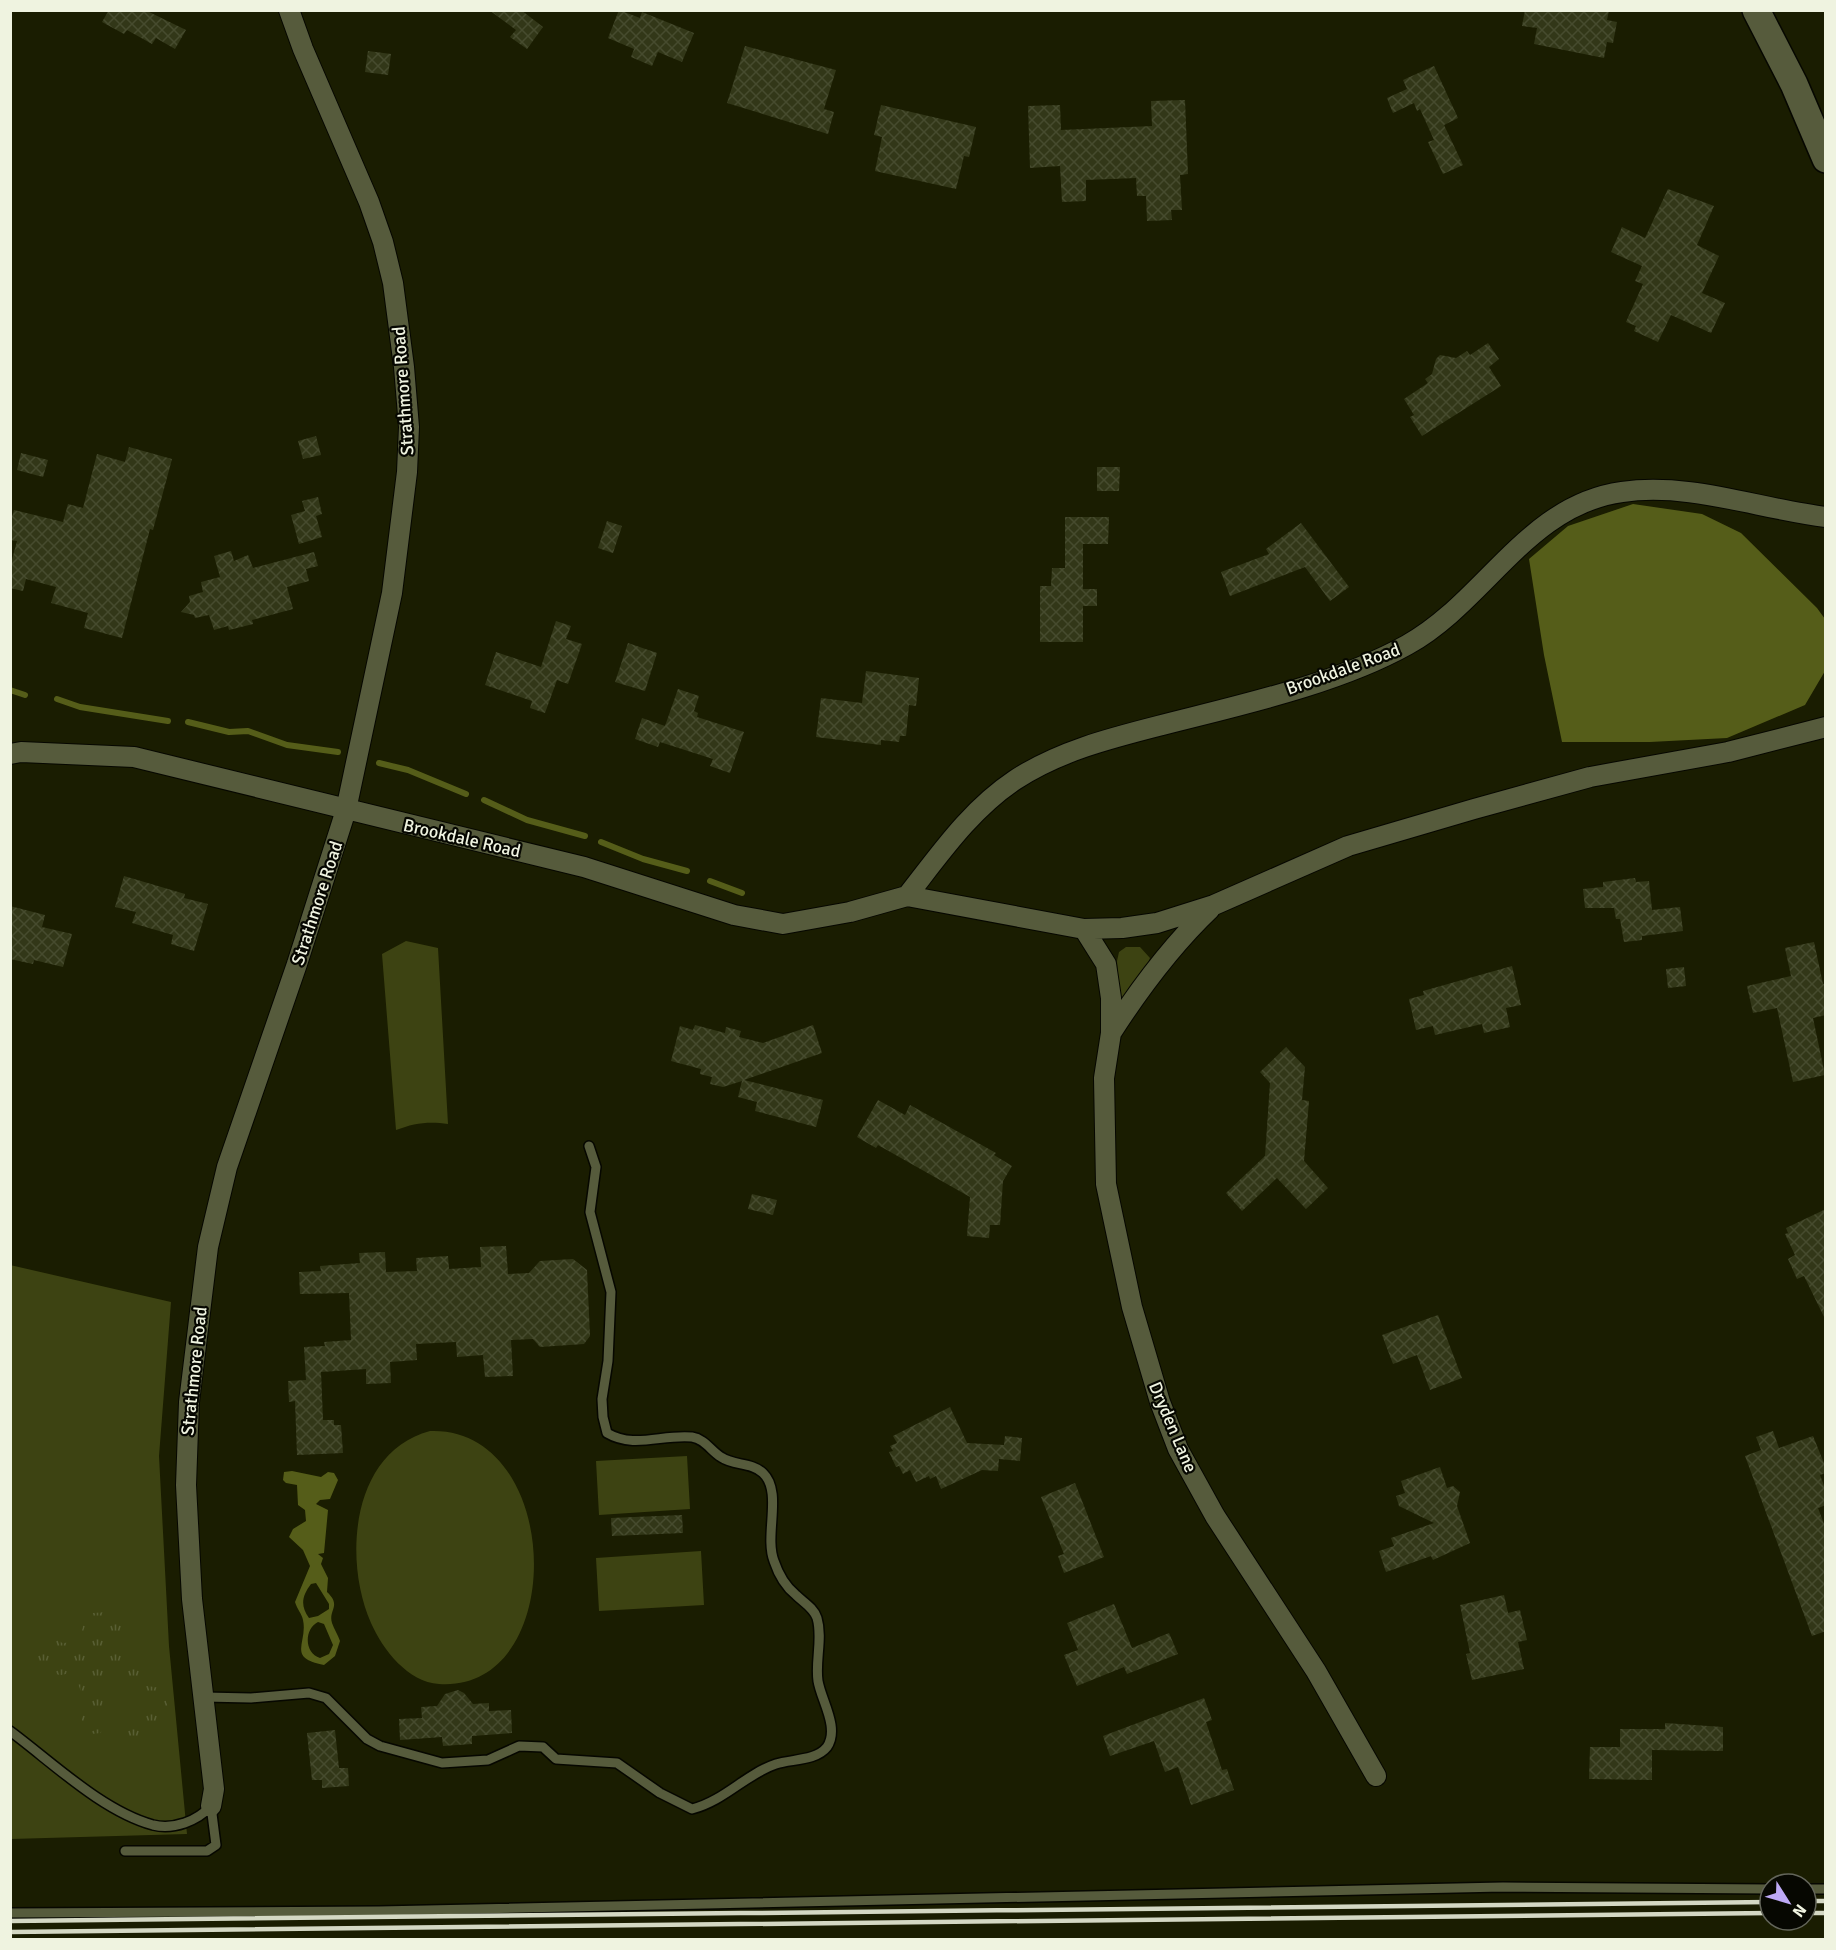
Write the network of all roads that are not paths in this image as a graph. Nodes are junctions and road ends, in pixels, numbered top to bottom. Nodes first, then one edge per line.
1 (289, 10) edge
2 (1756, 10) edge
3 (1826, 159) edge
4 (1826, 517) edge
5 (1826, 727) edge
6 (10, 754) edge
7 (346, 810) junction
8 (908, 896) junction
9 (1214, 905) junction
10 (1084, 929) junction
11 (1111, 1033) junction
12 (589, 1146) dead end
13 (204, 1697) junction
14 (10, 1731) edge
15 (1376, 1776) dead end
16 (211, 1806) junction
17 (125, 1851) dead end
18 (1758, 1889) edge
19 (10, 1913) edge

1 - 7 street, Strathmore Road
2 - 3 street
4 - 8 street, Brookdale Road
5 - 9 street, Brookdale Road
6 - 7 street, Brookdale Road
7 - 8 street, Brookdale Road
7 - 13 street, Strathmore Road
8 - 10 street, Brookdale Road
9 - 10 street, Brookdale Road
9 - 11 street, Dryden Lane
10 - 11 street, Dryden Lane
11 - 15 street, Dryden Lane
12 - 13 lane
13 - 16 street, Strathmore Road
14 - 16 lane
16 - 17 lane
18 - 19 lane

